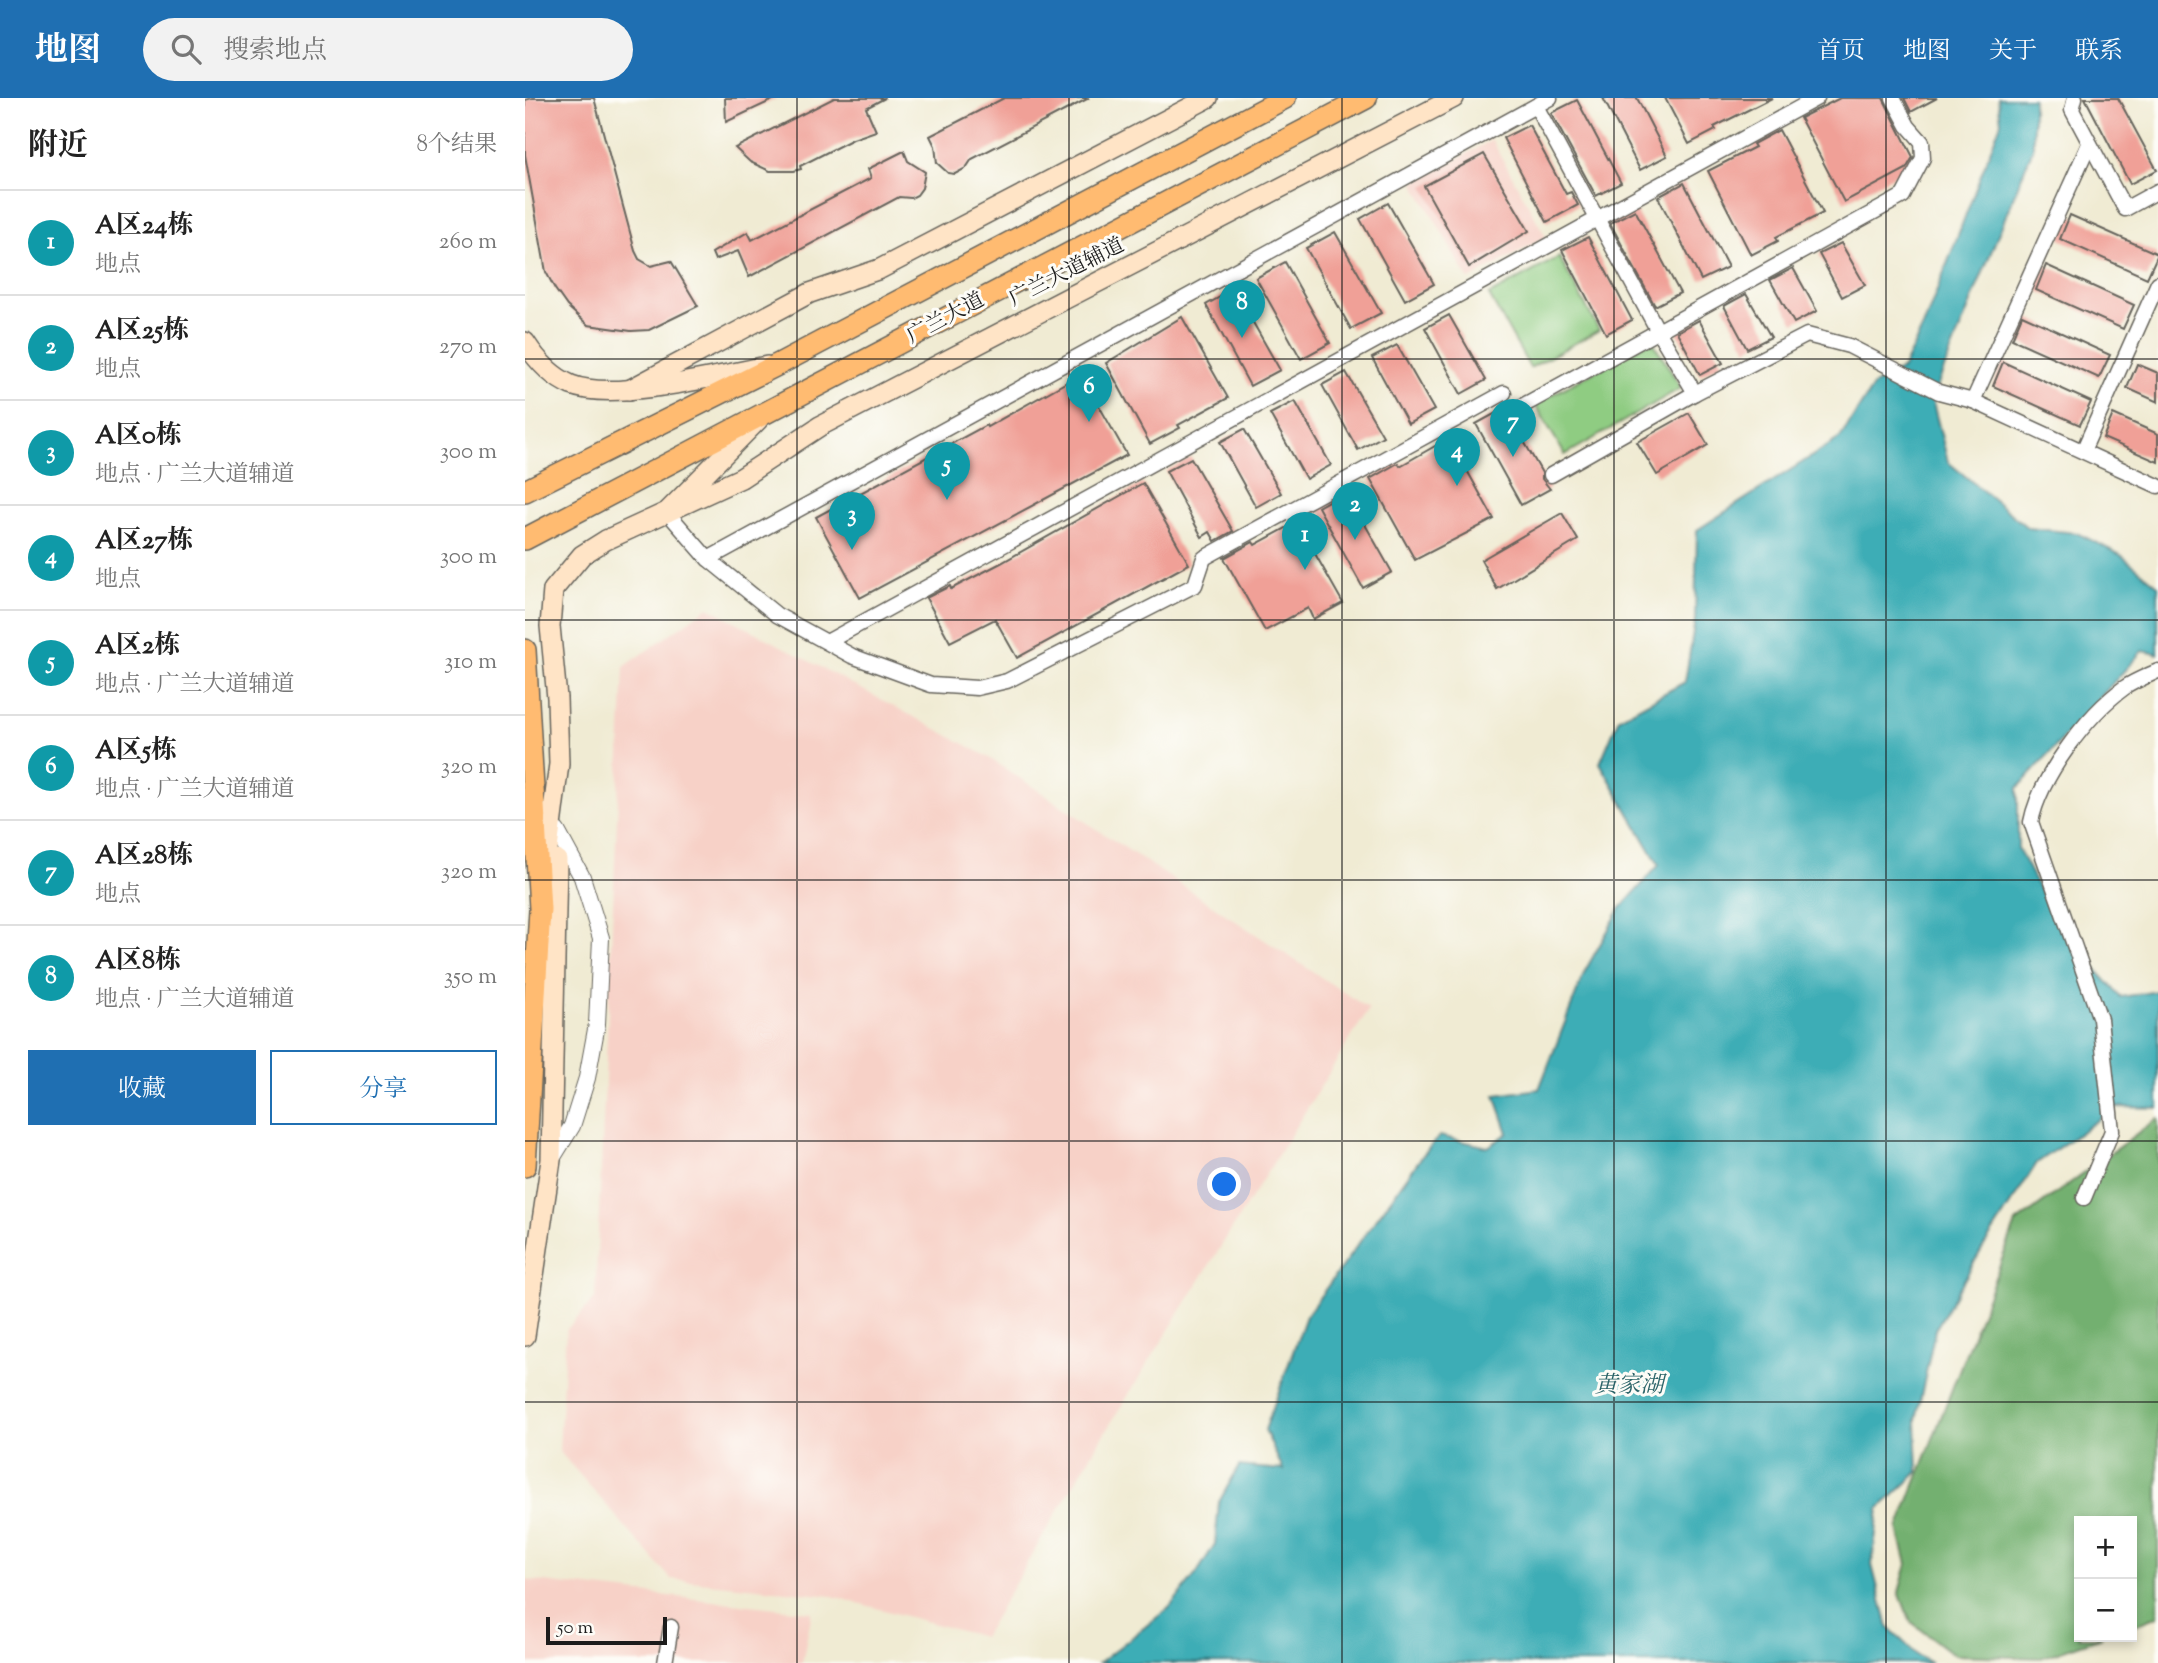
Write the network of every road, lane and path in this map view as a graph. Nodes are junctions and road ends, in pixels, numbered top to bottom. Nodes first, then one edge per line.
1 (1208, 98) edge
2 (1285, 98) edge
3 (1366, 98) edge
4 (1454, 98) edge
5 (1550, 98) edge
6 (1817, 98) edge
7 (1893, 98) edge
8 (2075, 98) edge
9 (1536, 106) junction
10 (2089, 144) junction
11 (2158, 191) edge
12 (1597, 218) junction
13 (2158, 284) edge
14 (1658, 331) junction
15 (525, 342) edge
16 (779, 364) junction
17 (629, 390) junction
18 (1504, 393) dead end
19 (1695, 393) junction
20 (1973, 401) junction
21 (1514, 410) dead end
22 (762, 416) junction
23 (2083, 451) junction
24 (1551, 475) dead end
25 (2158, 486) edge
26 (525, 491) edge
27 (667, 512) junction
28 (525, 540) edge
29 (708, 559) junction
30 (827, 642) junction
31 (525, 650) edge
32 (2158, 671) edge
33 (559, 764) junction
34 (557, 831) junction
35 (540, 909) junction
36 (551, 1160) junction
37 (525, 1166) edge
38 (2084, 1198) dead end
39 (525, 1336) edge
40 (671, 1627) dead end
41 (665, 1663) edge

1 - 17 main road
2 - 16 main road, 广兰大道
3 - 22 main road, 广兰大道
4 - 27 main road, 广兰大道辅道
5 - 9 street
6 - 12 street
7 - 14 street
8 - 10 street
9 - 12 street
9 - 29 street
10 - 11 street
10 - 20 street
12 - 14 street
12 - 30 street
13 - 23 street
14 - 19 street
14 - 21 street
15 - 17 main road
16 - 17 main road
16 - 26 main road, 广兰大道
18 - 30 street
19 - 20 street
19 - 24 street
20 - 23 street
22 - 27 main road
22 - 28 main road, 广兰大道
23 - 25 street
27 - 29 street
27 - 33 main road, 广兰大道辅道
29 - 30 street
31 - 35 main road
32 - 38 street
33 - 34 main road
33 - 35 main road
34 - 36 main road
34 - 36 street
35 - 37 main road
36 - 39 main road
40 - 41 street

